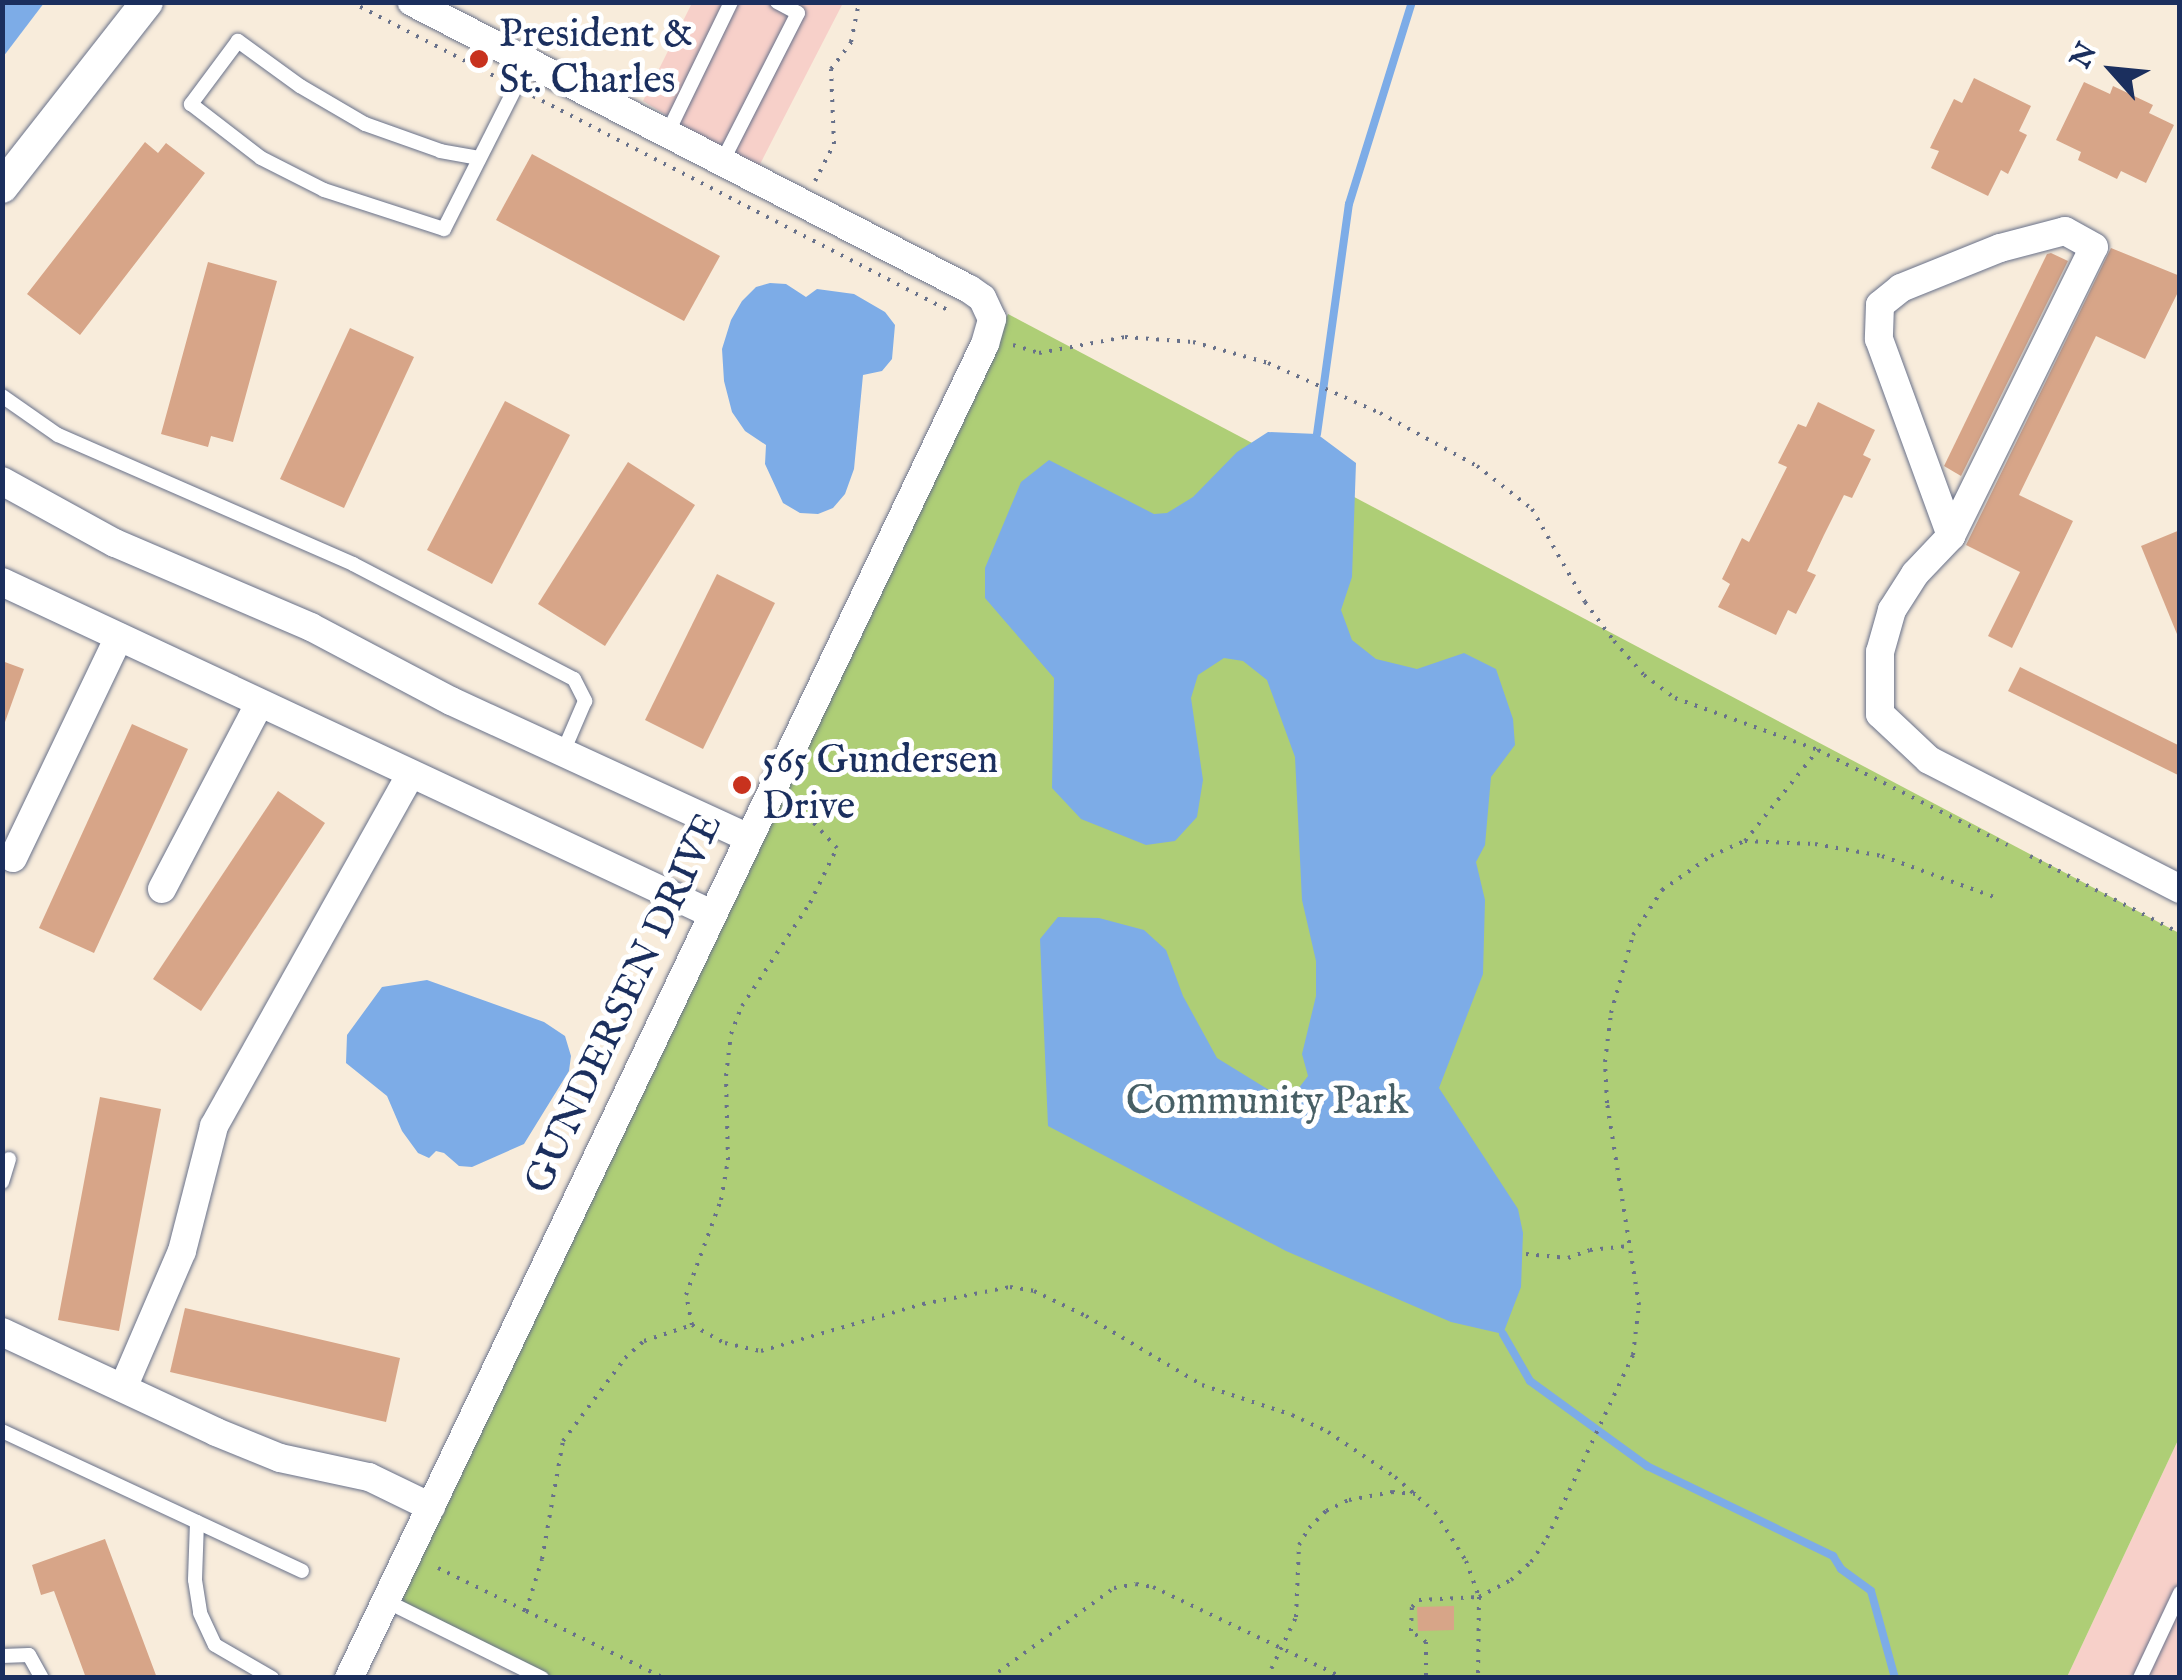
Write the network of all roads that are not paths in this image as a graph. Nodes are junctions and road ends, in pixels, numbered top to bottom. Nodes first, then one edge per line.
1 (147, 2) edge
2 (412, 2) edge
3 (731, 2) edge
4 (777, 2) edge
5 (528, 63) junction
6 (667, 134) junction
7 (479, 158) junction
8 (722, 162) junction
9 (2, 188) edge
10 (2, 396) edge
11 (2, 481) edge
12 (1951, 536) junction
13 (2, 582) edge
14 (119, 637) junction
15 (258, 704) junction
16 (562, 752) junction
17 (410, 776) junction
18 (749, 838) junction
19 (13, 858) dead end
20 (162, 888) dead end
21 (2180, 889) edge
22 (712, 914) junction
23 (9, 1158) dead end
24 (2, 1182) edge
25 (2, 1332) edge
26 (123, 1388) junction
27 (2, 1431) edge
28 (430, 1507) junction
29 (197, 1522) junction
30 (302, 1571) dead end
31 (2180, 1594) edge
32 (386, 1600) junction
33 (2, 1656) edge
34 (42, 1678) edge
35 (272, 1678) edge
36 (350, 1678) edge
37 (542, 1678) edge
38 (2140, 1678) edge

1 - 9 street
2 - 5 street
3 - 6 lane
4 - 8 lane
5 - 6 street
5 - 7 lane
6 - 8 street
7 - 7 lane
8 - 18 street, GUNDERSEN DRIVE
10 - 16 lane
11 - 16 street
12 - 12 street
12 - 21 street
13 - 14 street
14 - 15 street
14 - 19 street
15 - 17 street
15 - 20 street
16 - 18 street
17 - 22 street
17 - 26 street
18 - 22 street, GUNDERSEN DRIVE
22 - 28 street, GUNDERSEN DRIVE
23 - 24 lane
25 - 26 street
26 - 28 street
27 - 29 lane
28 - 32 street, GUNDERSEN DRIVE
29 - 30 lane
29 - 35 lane
31 - 38 lane
32 - 36 street, GUNDERSEN DRIVE
32 - 37 lane
33 - 34 lane

